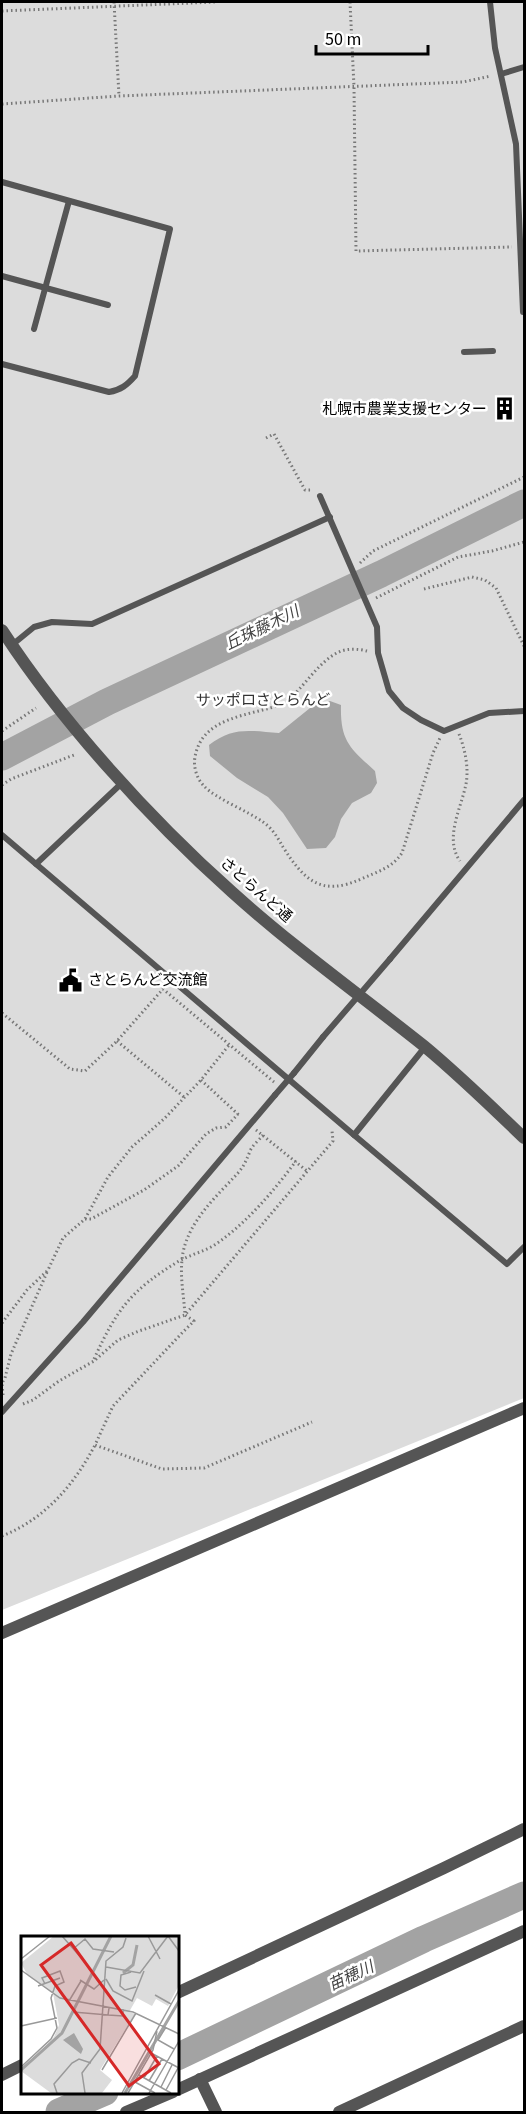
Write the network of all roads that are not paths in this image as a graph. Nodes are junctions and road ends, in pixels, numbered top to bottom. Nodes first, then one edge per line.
1 (490, 2) edge
2 (525, 67) edge
3 (501, 74) junction
4 (2, 182) edge
5 (69, 201) junction
6 (2, 276) edge
7 (45, 287) junction
8 (108, 305) dead end
9 (523, 312) edge
10 (34, 329) dead end
11 (493, 351) dead end
12 (464, 352) dead end
13 (2, 364) edge
14 (320, 496) road end
15 (330, 517) junction
16 (2, 630) edge
17 (12, 645) junction
18 (525, 711) edge
19 (123, 782) junction
20 (525, 800) edge
21 (2, 835) edge
22 (36, 864) junction
23 (425, 1047) junction
24 (354, 1135) junction
25 (525, 1138) edge
26 (525, 1246) edge
27 (525, 1408) edge
28 (3, 1410) edge
29 (2, 1633) edge
30 (525, 1829) edge
31 (525, 1931) edge
32 (178, 1993) edge
33 (525, 2026) edge
34 (21, 2066) edge
35 (2, 2075) edge
36 (200, 2079) junction
37 (178, 2090) edge
38 (169, 2093) edge
39 (126, 2112) edge
40 (216, 2112) edge
41 (339, 2112) edge

1 - 3 lane
2 - 3 lane
3 - 9 lane
4 - 5 lane
5 - 7 lane
5 - 13 lane
6 - 7 lane
7 - 8 lane
7 - 10 lane
11 - 12 lane
14 - 15 lane
15 - 17 lane
15 - 18 lane
16 - 17 street, さとらんど通
17 - 19 street, さとらんど通
19 - 22 lane
19 - 23 street, さとらんど通
20 - 28 lane, bridge
21 - 22 lane
22 - 24 lane
23 - 24 lane
23 - 25 street, さとらんど通
24 - 26 lane
27 - 29 street
30 - 32 street
31 - 36 street
33 - 41 street
34 - 35 street
36 - 37 street
36 - 40 street
38 - 39 street

